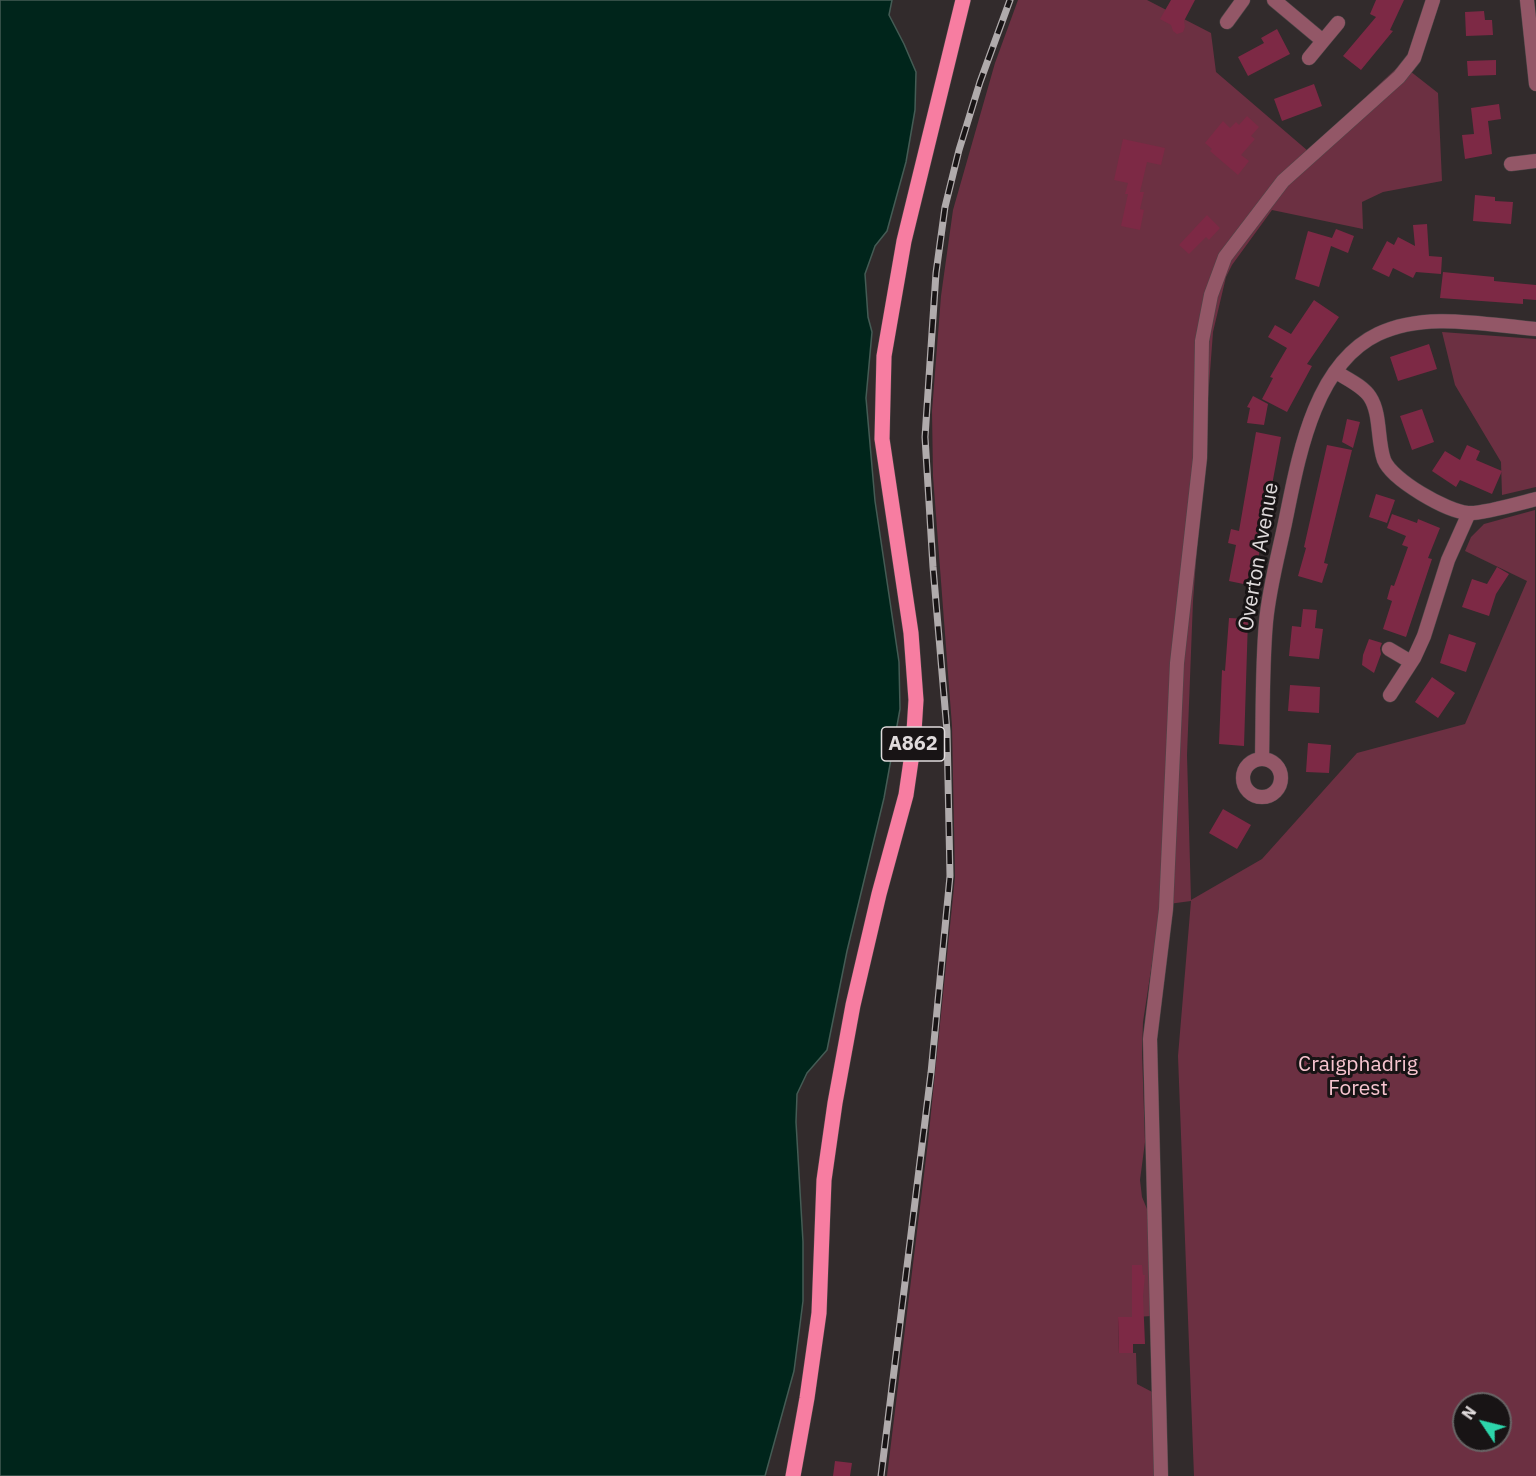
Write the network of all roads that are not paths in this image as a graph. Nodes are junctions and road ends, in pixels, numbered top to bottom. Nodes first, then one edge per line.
1 (963, 0) edge
2 (1243, 0) edge
3 (1274, 0) edge
4 (1433, 0) edge
5 (1527, 0) edge
6 (1227, 22) dead end
7 (1338, 23) dead end
8 (1323, 41) junction
9 (1309, 58) dead end
10 (1536, 84) edge
11 (1536, 161) edge
12 (1511, 164) dead end
13 (1536, 328) edge
14 (1336, 372) junction
15 (1536, 499) edge
16 (1469, 513) junction
17 (1389, 649) dead end
18 (1411, 662) junction
19 (1390, 694) dead end
20 (1262, 759) dead end
21 (793, 1476) edge
22 (1161, 1476) edge

1 - 21 main road, A862
2 - 6 street
3 - 8 street
4 - 22 street
5 - 10 street
7 - 8 street
8 - 9 street
11 - 12 street
13 - 14 street, Overton Avenue
14 - 16 street
14 - 20 street, Overton Avenue
15 - 16 street
16 - 18 street
17 - 18 street
18 - 19 street

